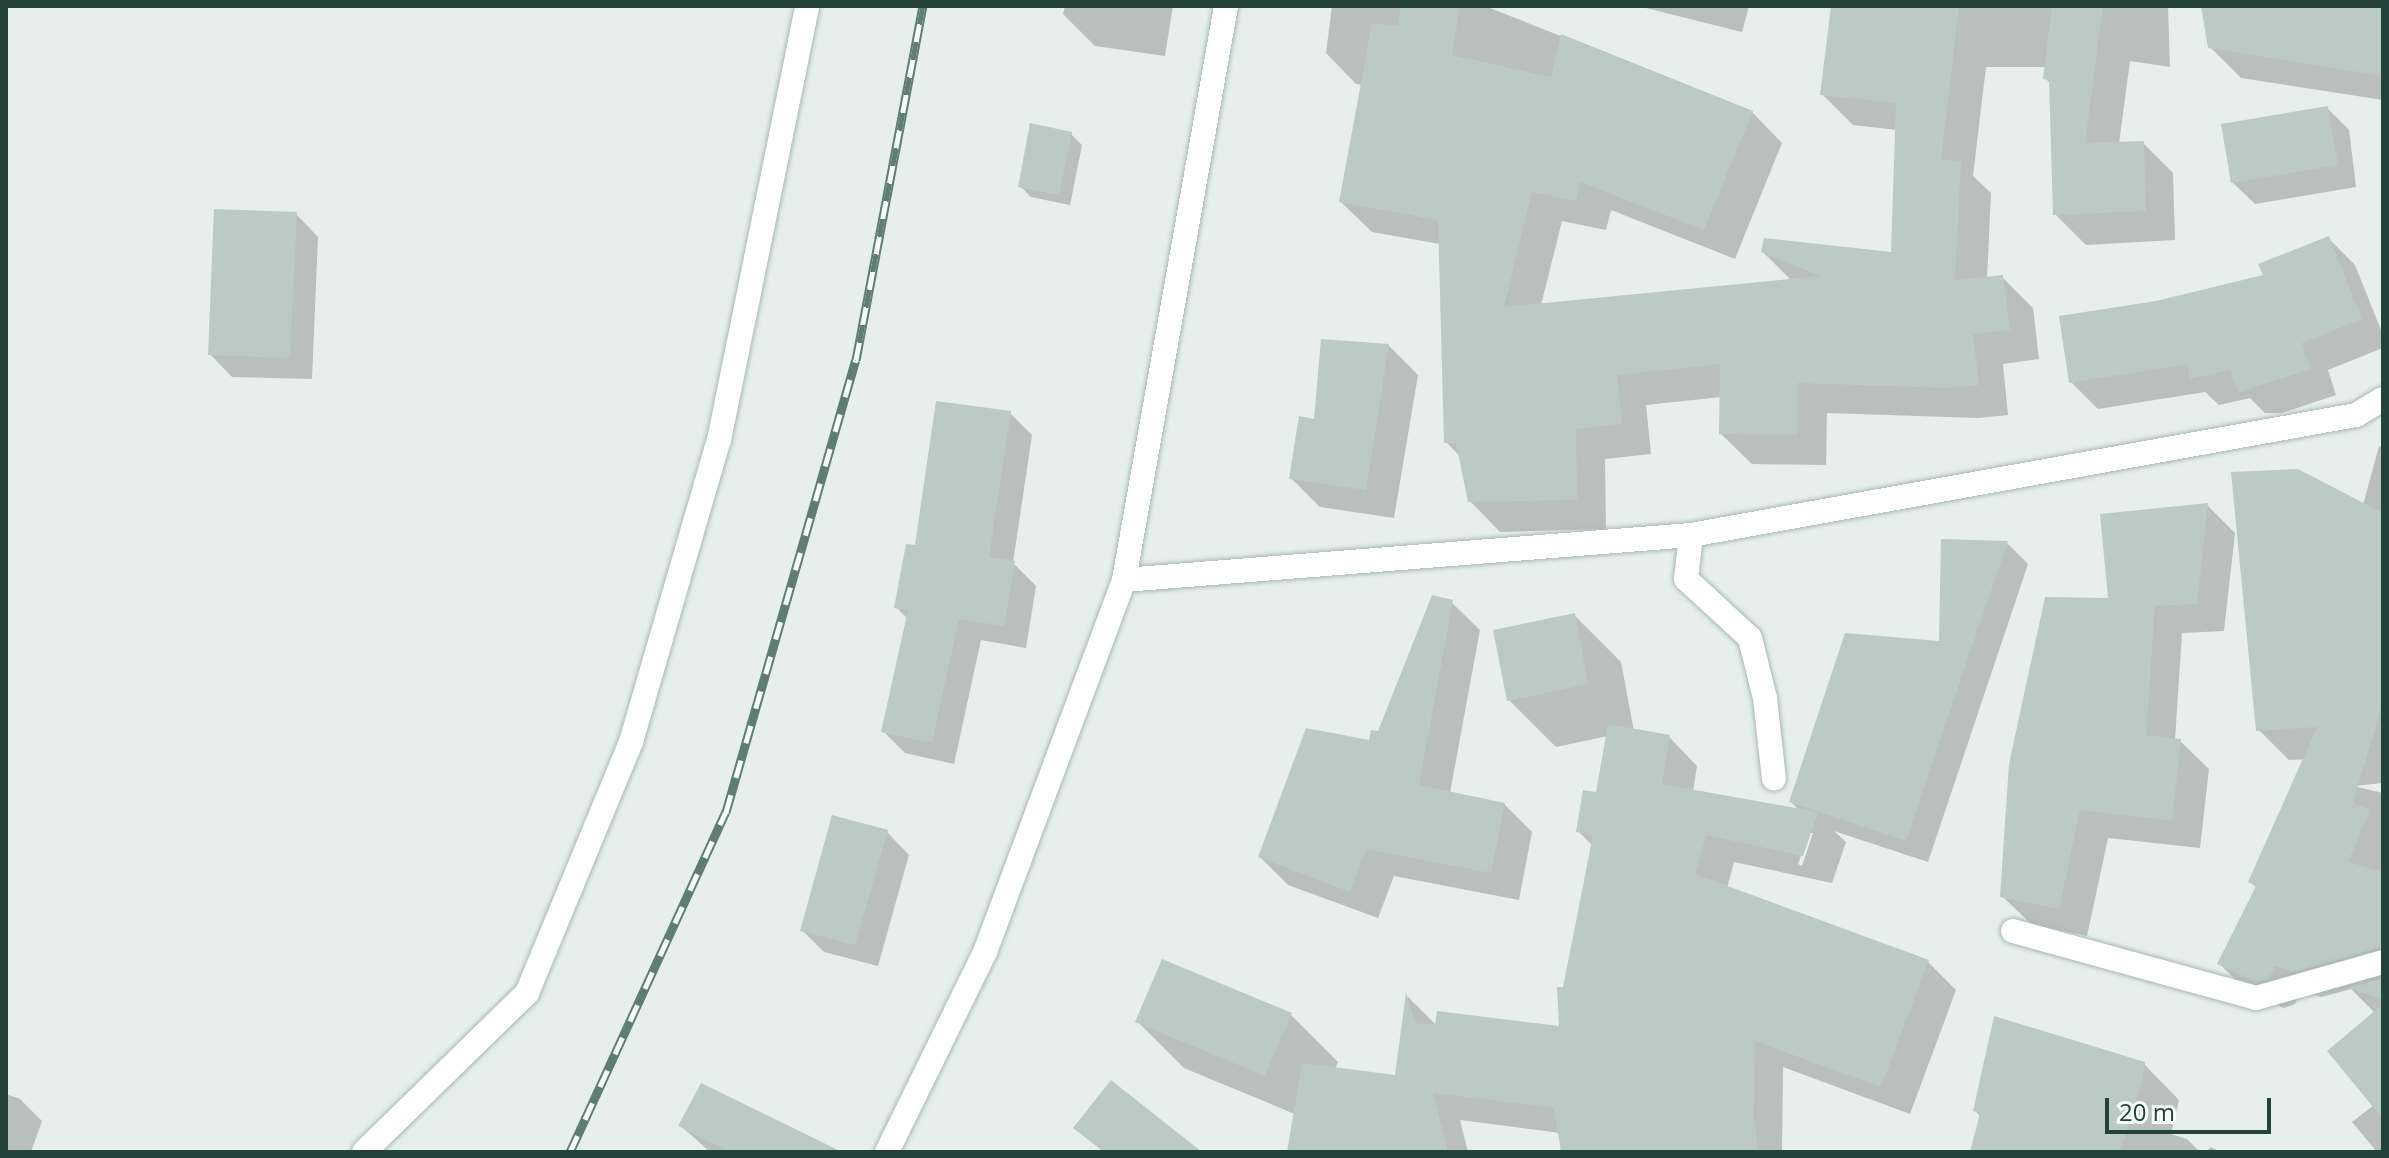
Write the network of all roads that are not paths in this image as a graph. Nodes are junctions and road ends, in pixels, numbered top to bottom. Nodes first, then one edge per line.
1 (807, 6) edge
2 (1226, 6) edge
3 (2383, 399) edge
4 (1691, 535) junction
5 (1124, 580) junction
6 (1774, 779) dead end
7 (2013, 931) dead end
8 (2383, 962) edge
9 (364, 1152) edge
10 (887, 1152) edge

1 - 9 street
2 - 5 street
3 - 4 street
4 - 5 street
4 - 6 street
5 - 10 street
7 - 8 street

